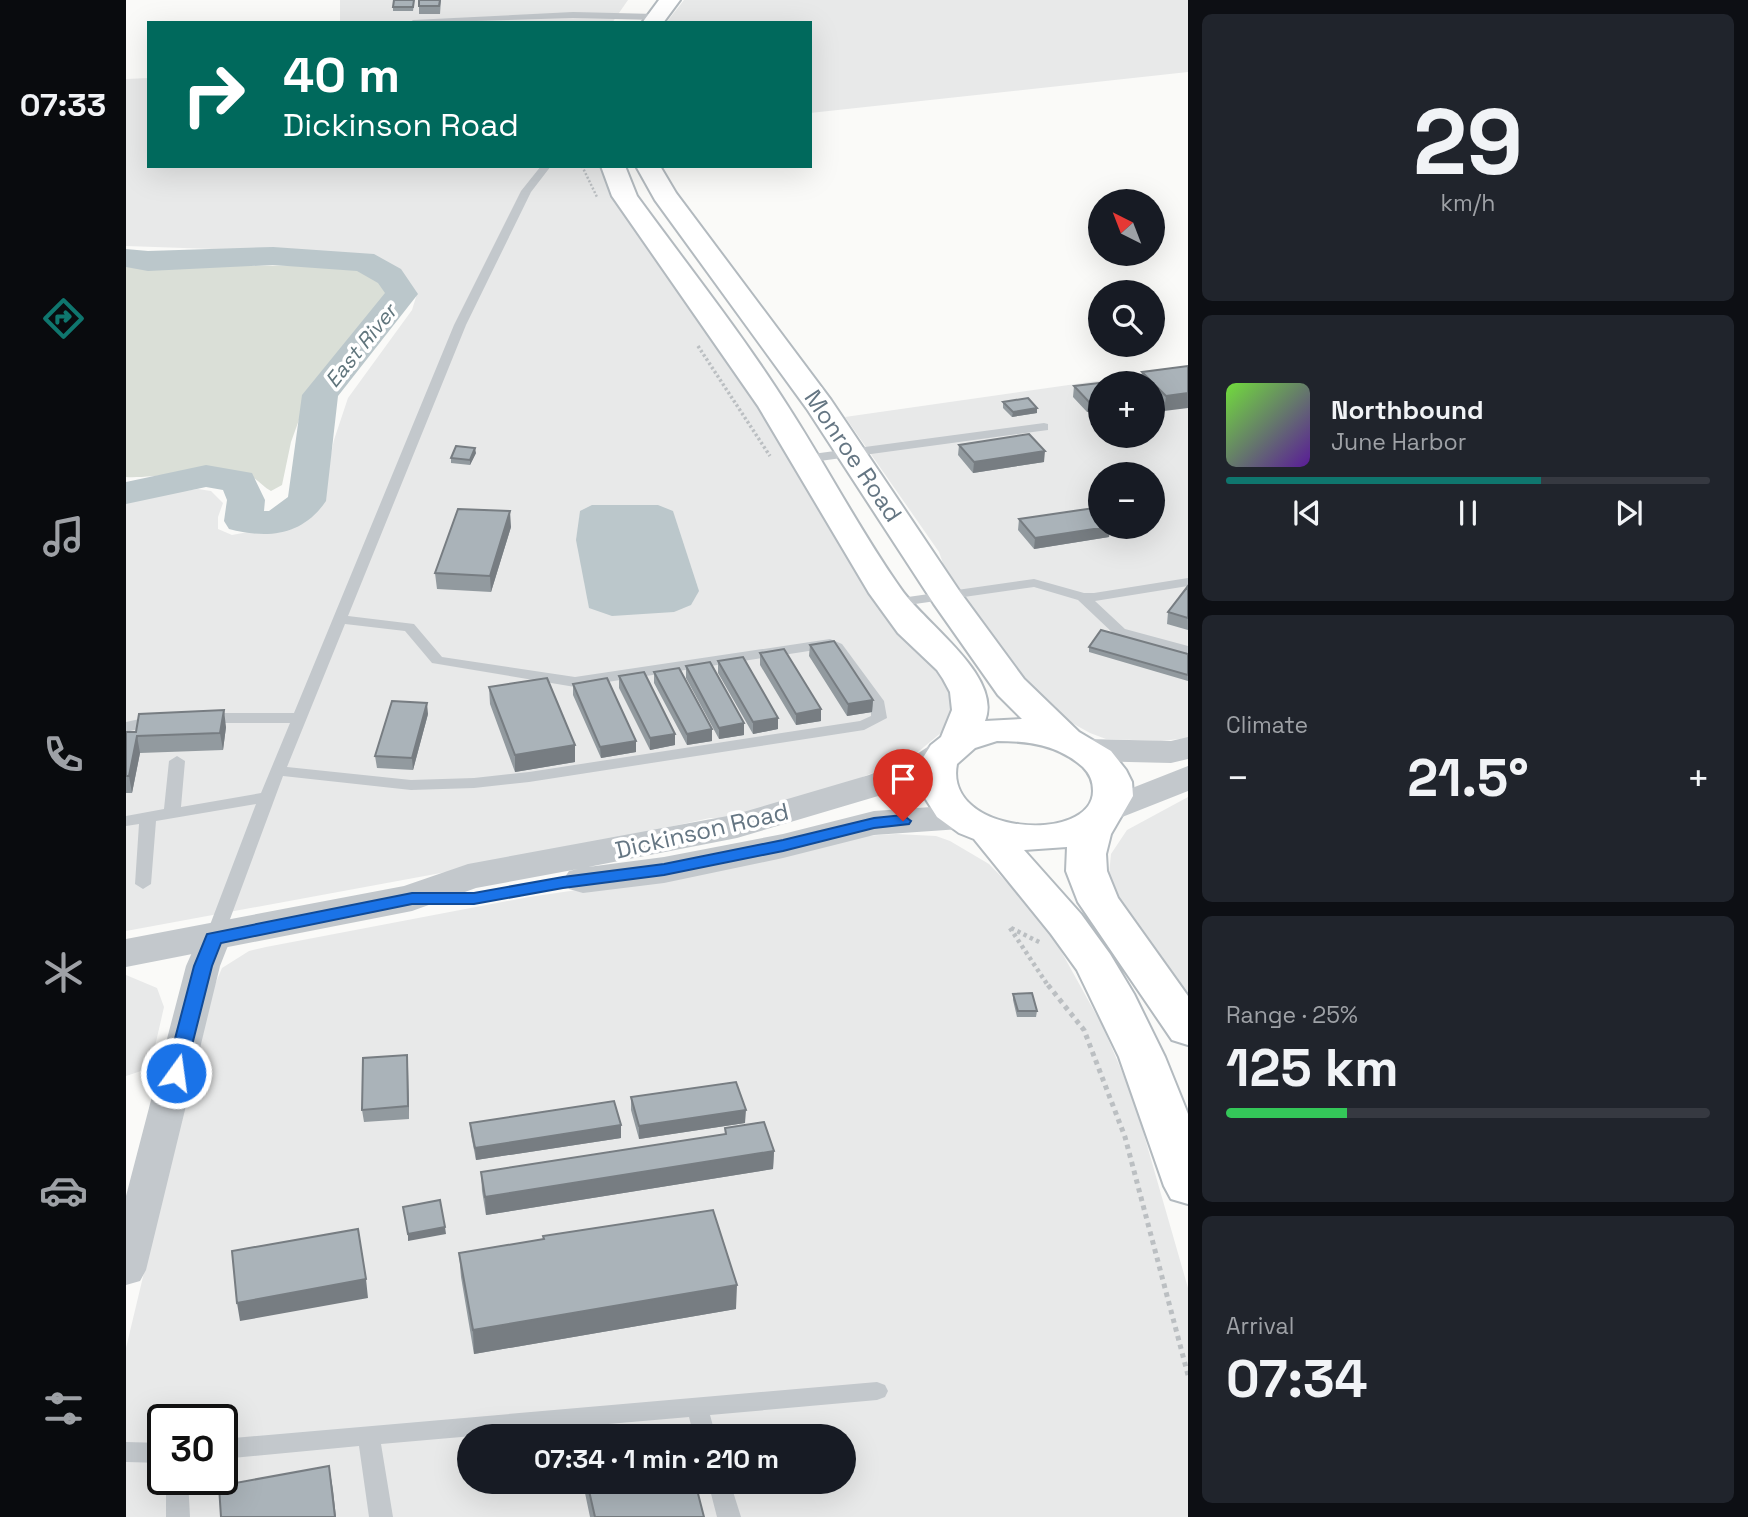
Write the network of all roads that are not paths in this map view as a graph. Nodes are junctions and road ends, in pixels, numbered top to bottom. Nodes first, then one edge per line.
1 (670, 0) edge
2 (641, 16) edge
3 (448, 21) edge
4 (545, 168) edge
5 (614, 168) edge
6 (649, 168) edge
7 (1044, 427) dead end
8 (851, 452) junction
9 (790, 461) junction
10 (1188, 582) edge
11 (946, 597) junction
12 (1083, 597) junction
13 (894, 603) junction
14 (339, 619) junction
15 (1188, 651) edge
16 (299, 718) junction
17 (126, 727) edge
18 (1076, 745) junction
19 (952, 747) junction
20 (1188, 748) edge
21 (177, 761) dead end
22 (278, 771) junction
23 (1188, 777) edge
24 (267, 797) junction
25 (172, 813) junction
26 (1101, 817) junction
27 (148, 818) junction
28 (126, 821) edge
29 (974, 823) junction
30 (143, 884) dead end
31 (412, 898) junction
32 (214, 938) junction
33 (126, 953) edge
34 (1181, 1007) edge
35 (1188, 1186) edge
36 (126, 1269) edge
37 (877, 1391) dead end
38 (697, 1407) junction
39 (702, 1424) edge
40 (369, 1436) junction
41 (238, 1448) edge
42 (126, 1452) edge
43 (147, 1453) edge
44 (722, 1494) edge
45 (177, 1495) edge
46 (178, 1517) edge
47 (381, 1517) edge
48 (729, 1517) edge

1 - 2 main road
2 - 3 lane
4 - 14 lane
5 - 9 main road, Monroe Road
6 - 8 main road, Monroe Road
7 - 8 lane
8 - 9 lane
8 - 11 main road, Monroe Road
9 - 13 main road, Monroe Road
10 - 12 lane
11 - 12 lane
11 - 13 lane
11 - 18 main road, Monroe Road
12 - 15 lane
13 - 19 main road, Monroe Road
14 - 16 lane
14 - 22 lane
16 - 17 lane
16 - 22 lane
18 - 19 main road
18 - 20 street
18 - 26 main road
19 - 29 main road
19 - 31 street, Dickinson Road
21 - 25 lane
22 - 24 lane
23 - 26 street
24 - 25 lane
24 - 32 lane
25 - 27 lane
26 - 29 main road
26 - 34 main road
27 - 28 lane
27 - 30 lane
29 - 31 street, Dickinson Road
29 - 35 main road
31 - 32 street, Dickinson Road
32 - 33 street, Dickinson Road
32 - 36 street
37 - 38 lane
38 - 39 lane
38 - 40 lane
40 - 41 lane
40 - 47 lane
42 - 43 lane
44 - 48 lane
45 - 46 lane

